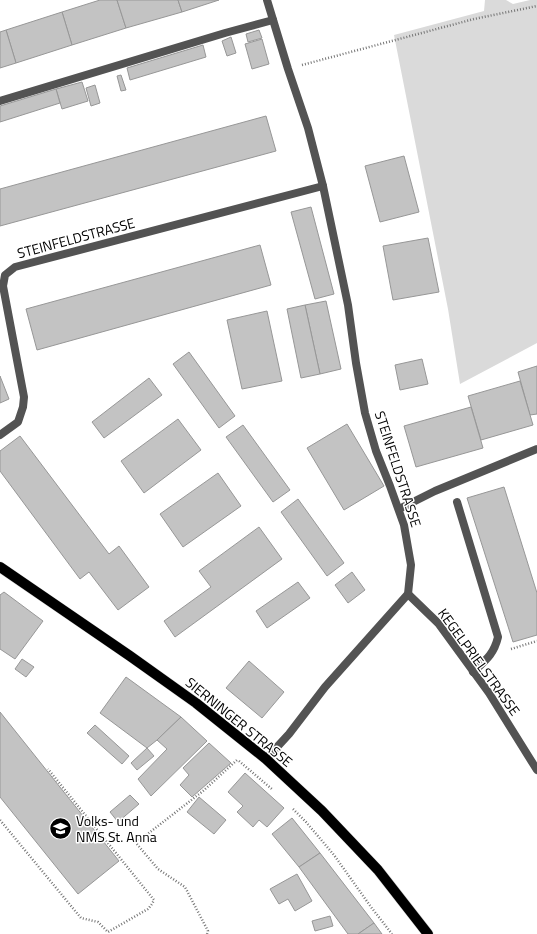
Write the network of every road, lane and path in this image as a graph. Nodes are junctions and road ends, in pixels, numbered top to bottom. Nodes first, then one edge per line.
1 (267, 0) edge
2 (537, 6) edge
3 (273, 20) junction
4 (288, 69) junction
5 (0, 101) edge
6 (322, 186) junction
7 (0, 435) edge
8 (537, 449) edge
9 (457, 502) dead end
10 (399, 509) junction
11 (0, 567) edge
12 (408, 594) junction
13 (537, 641) edge
14 (516, 647) dead end
15 (474, 672) junction
16 (266, 760) junction
17 (48, 769) dead end
18 (537, 770) edge
19 (277, 794) dead end
20 (292, 808) dead end
21 (0, 820) edge
22 (207, 934) edge
23 (392, 934) edge
24 (428, 934) edge

1 - 3 street, STEINFELDSTRASSE
2 - 4 path
3 - 4 street, STEINFELDSTRASSE
3 - 5 street
4 - 6 street, STEINFELDSTRASSE
6 - 7 street, STEINFELDSTRASSE
6 - 10 street, STEINFELDSTRASSE
8 - 10 street
9 - 15 street
10 - 12 street, STEINFELDSTRASSE
11 - 16 main road, SIERNINGER STRASSE
12 - 15 street, KEGELPRIELSTRASSE
12 - 16 street
13 - 14 path
15 - 18 street, KEGELPRIELSTRASSE
16 - 24 main road, SIERNINGER STRASSE
17 - 21 path
19 - 22 path
20 - 23 path

